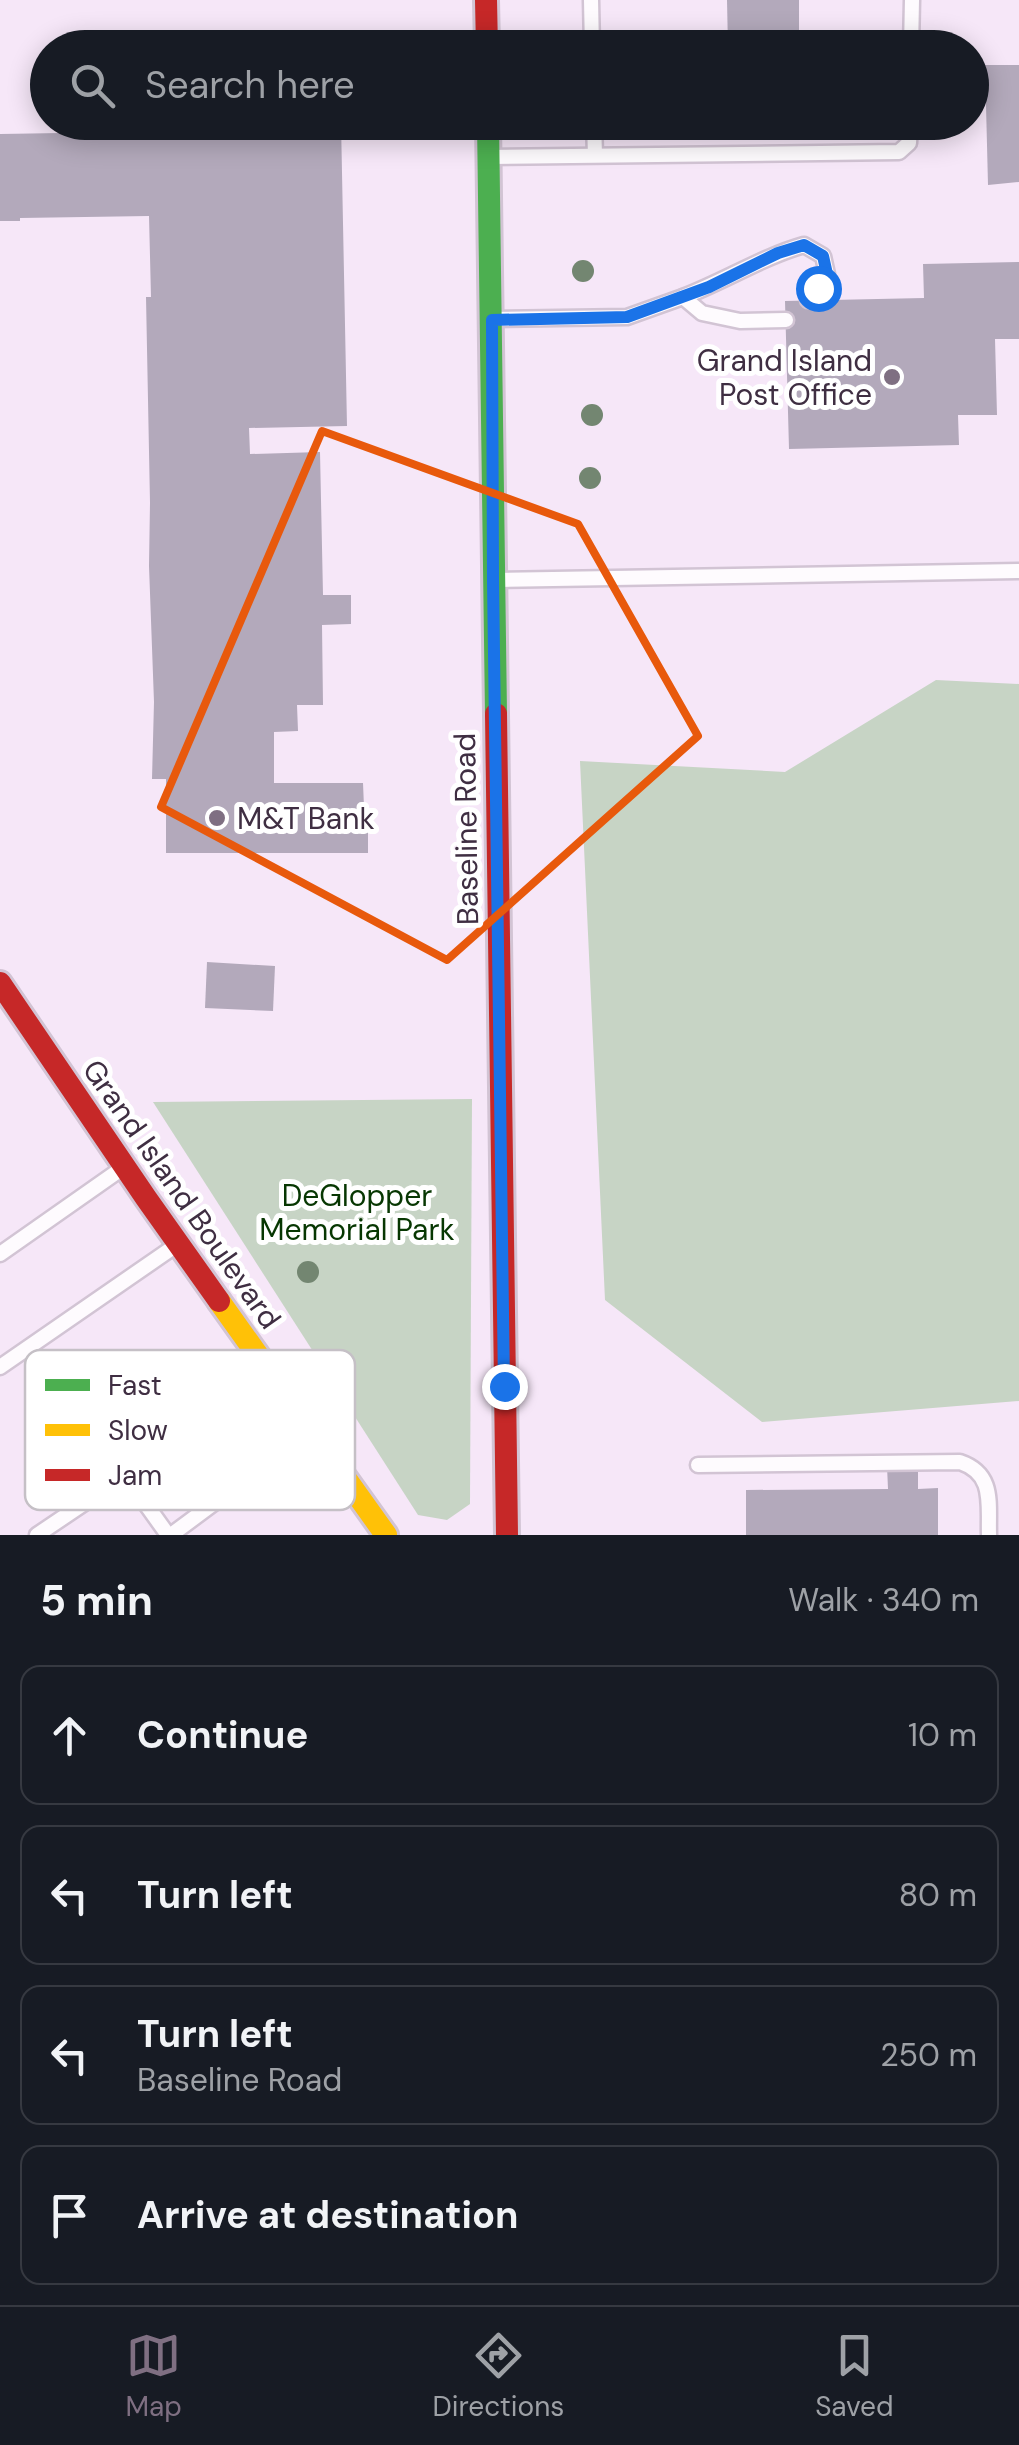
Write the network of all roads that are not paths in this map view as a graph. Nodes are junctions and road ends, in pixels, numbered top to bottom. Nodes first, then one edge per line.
1 (486, 0) edge
2 (592, 0) edge
3 (912, 0) edge
4 (487, 30) edge
5 (592, 30) edge
6 (911, 30) edge
7 (488, 140) edge
8 (595, 140) edge
9 (909, 140) edge
10 (595, 155) junction
11 (488, 157) junction
12 (684, 297) junction
13 (808, 300) dead end
14 (492, 320) junction
15 (786, 320) dead end
16 (1019, 571) edge
17 (493, 580) junction
18 (0, 983) edge
19 (125, 1167) junction
20 (179, 1244) junction
21 (0, 1254) edge
22 (254, 1350) edge
23 (0, 1367) edge
24 (698, 1465) dead end
25 (355, 1491) edge
26 (74, 1510) edge
27 (150, 1510) edge
28 (203, 1510) edge
29 (37, 1535) edge
30 (169, 1535) edge
31 (386, 1535) edge
32 (506, 1535) edge
33 (989, 1535) edge

1 - 4 street
2 - 5 lane
3 - 6 lane
7 - 11 street, Baseline Road
8 - 10 lane
9 - 10 lane
10 - 11 lane
11 - 14 street, Baseline Road
12 - 13 lane
12 - 14 lane
12 - 15 lane
14 - 17 street, Baseline Road
16 - 17 lane
17 - 32 street, Baseline Road
18 - 19 street, Grand Island Boulevard
19 - 20 street, Grand Island Boulevard
19 - 21 lane
20 - 22 street, Grand Island Boulevard
20 - 23 lane
24 - 33 lane
25 - 31 street, Grand Island Boulevard
26 - 29 lane
27 - 30 lane
28 - 30 lane

